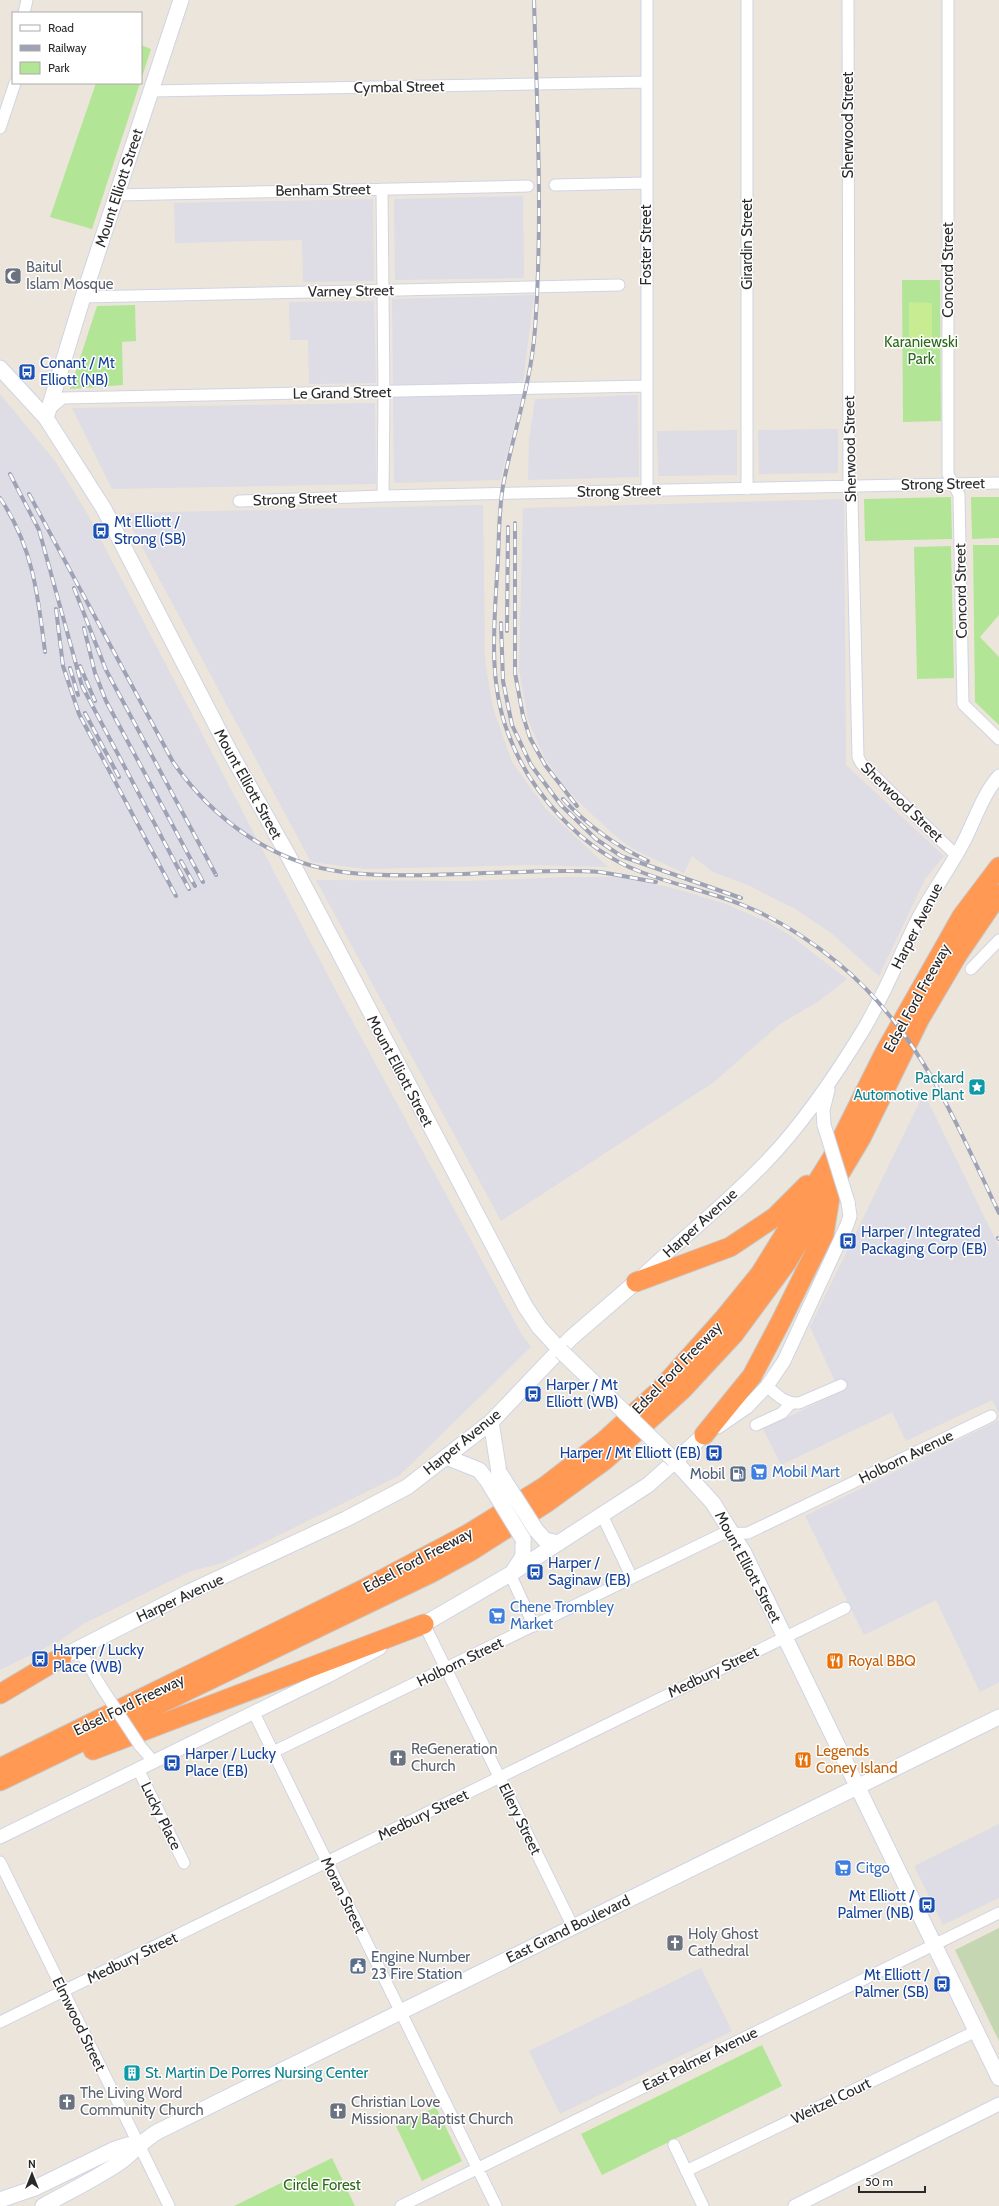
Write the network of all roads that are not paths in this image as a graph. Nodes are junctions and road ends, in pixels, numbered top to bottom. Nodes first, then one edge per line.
1 (27, 0) edge
2 (180, 0) edge
3 (647, 0) edge
4 (747, 0) edge
5 (848, 0) edge
6 (948, 0) edge
7 (24, 12) edge
8 (647, 82) junction
9 (15, 84) edge
10 (151, 91) junction
11 (0, 128) edge
12 (646, 183) junction
13 (555, 185) dead end
14 (528, 186) dead end
15 (382, 189) junction
16 (117, 194) junction
17 (619, 285) dead end
18 (383, 291) junction
19 (83, 297) junction
20 (0, 368) edge
21 (647, 386) junction
22 (383, 392) junction
23 (46, 418) junction
24 (999, 483) edge
25 (953, 484) junction
26 (849, 487) junction
27 (746, 489) junction
28 (647, 491) junction
29 (383, 496) junction
30 (239, 501) dead end
31 (999, 739) edge
32 (999, 776) edge
33 (957, 856) junction
34 (999, 867) edge
35 (999, 894) edge
36 (999, 940) edge
37 (971, 969) dead end
38 (834, 1075) junction
39 (802, 1120) junction
40 (824, 1125) junction
41 (832, 1158) junction
42 (831, 1190) junction
43 (636, 1282) junction
44 (561, 1351) junction
45 (842, 1385) dead end
46 (767, 1386) junction
47 (791, 1403) junction
48 (991, 1416) dead end
49 (491, 1422) junction
50 (756, 1425) dead end
51 (704, 1435) junction
52 (446, 1457) junction
53 (674, 1460) junction
54 (493, 1476) junction
55 (602, 1516) junction
56 (734, 1535) junction
57 (559, 1543) junction
58 (511, 1574) junction
59 (632, 1578) junction
60 (845, 1608) dead end
61 (424, 1624) junction
62 (534, 1626) junction
63 (785, 1637) junction
64 (70, 1653) junction
65 (446, 1668) junction
66 (0, 1686) edge
67 (0, 1694) edge
68 (254, 1713) junction
69 (999, 1717) edge
70 (273, 1752) junction
71 (154, 1762) junction
72 (0, 1768) edge
73 (138, 1769) junction
74 (500, 1777) junction
75 (0, 1782) edge
76 (0, 1785) edge
77 (858, 1786) junction
78 (0, 1837) edge
79 (0, 1862) edge
80 (327, 1862) junction
81 (184, 1863) dead end
82 (999, 1913) edge
83 (573, 1927) junction
84 (934, 1944) junction
85 (63, 1991) junction
86 (400, 2011) junction
87 (0, 2022) edge
88 (976, 2031) junction
89 (999, 2078) edge
90 (999, 2104) edge
91 (139, 2144) junction
92 (674, 2146) dead end
93 (478, 2169) junction
94 (686, 2171) junction
95 (6, 2201) edge
96 (43, 2206) edge
97 (169, 2206) edge
98 (401, 2206) edge
99 (496, 2206) edge
100 (703, 2206) edge
101 (794, 2206) edge

1 - 7 street
2 - 10 main road, Mount Elliott Street
3 - 8 street, Foster Street
4 - 27 street, Girardin Street
5 - 26 street, Sherwood Street
6 - 25 street, Concord Street
8 - 10 street, Cymbal Street
8 - 12 street, Foster Street
9 - 11 street
10 - 16 main road, Mount Elliott Street
12 - 13 street
12 - 21 street, Foster Street
14 - 15 street, Benham Street
15 - 16 street, Benham Street
15 - 18 street
16 - 19 main road, Mount Elliott Street
17 - 18 street, Varney Street
18 - 19 street, Varney Street
18 - 22 street
19 - 23 main road, Mount Elliott Street
20 - 23 main road
21 - 22 street, Le Grand Street
21 - 28 street, Foster Street
22 - 23 street, Le Grand Street
22 - 29 street
23 - 44 main road, Mount Elliott Street
24 - 25 street, Strong Street
25 - 26 street, Strong Street
25 - 31 street, Concord Street
26 - 27 street, Strong Street
26 - 33 street, Sherwood Street
27 - 28 street, Strong Street
28 - 29 street, Strong Street
29 - 30 street, Strong Street
32 - 33 street, Harper Avenue
33 - 38 street, Harper Avenue
34 - 41 highway, Edsel Ford Freeway
35 - 42 highway, Edsel Ford Freeway
36 - 37 street
38 - 39 street, Harper Avenue
38 - 40 street, Harper Avenue
39 - 40 street
39 - 43 street, Harper Avenue
40 - 46 street, Harper Avenue, bridge
41 - 43 highway
41 - 72 highway, Edsel Ford Freeway
42 - 51 highway
42 - 75 highway, Edsel Ford Freeway
43 - 44 main road, Harper Avenue
44 - 49 main road, Harper Avenue
44 - 53 main road, Mount Elliott Street, bridge
45 - 47 street
46 - 47 street
46 - 51 street, Harper Avenue
47 - 50 street
48 - 56 street, Holborn Avenue
49 - 52 main road, Harper Avenue
49 - 54 main road
51 - 53 main road, Harper Avenue
52 - 54 main road
52 - 64 main road, Harper Avenue
53 - 55 main road, Harper Avenue
53 - 56 main road, Mount Elliott Street
54 - 57 main road, bridge
54 - 58 main road, bridge
55 - 57 main road, Harper Avenue
55 - 59 street
56 - 59 street, Holborn Street
56 - 63 main road, Mount Elliott Street
57 - 58 main road, Harper Avenue
58 - 61 main road
58 - 62 street
59 - 62 street, Holborn Street
60 - 63 street, Medbury Street
61 - 65 street, Ellery Street
61 - 68 street
61 - 76 highway
62 - 65 street, Holborn Street
63 - 74 street, Medbury Street
63 - 77 main road, Mount Elliott Street
64 - 66 street, Harper Avenue
64 - 67 highway
64 - 71 street, Lucky Place, bridge
65 - 70 street, Holborn Street
65 - 74 street, Ellery Street
68 - 70 street, Moran Street
68 - 71 street
69 - 77 main road, East Grand Boulevard
70 - 80 street, Moran Street
71 - 73 street
73 - 78 street
73 - 81 street, Lucky Place
74 - 80 street, Medbury Street
74 - 83 street, Ellery Street
77 - 83 main road, East Grand Boulevard
77 - 84 main road, Mount Elliott Street
79 - 85 street, Elmwood Street
80 - 85 street, Medbury Street
80 - 86 street, Moran Street
82 - 84 street, East Palmer Avenue
83 - 86 main road, East Grand Boulevard
84 - 88 main road, Mount Elliott Street
84 - 93 street, East Palmer Avenue
85 - 87 street, Medbury Street
85 - 91 street, Elmwood Street
86 - 91 main road, East Grand Boulevard
86 - 93 street, Moran Street
88 - 89 main road, Mount Elliott Street
88 - 94 street, Weitzel Court
90 - 101 street
91 - 95 main road, East Grand Boulevard
91 - 96 main road, East Grand Boulevard
91 - 97 street, Elmwood Street
92 - 94 street
93 - 98 street, East Palmer Avenue
93 - 99 street, Moran Street
94 - 100 street

